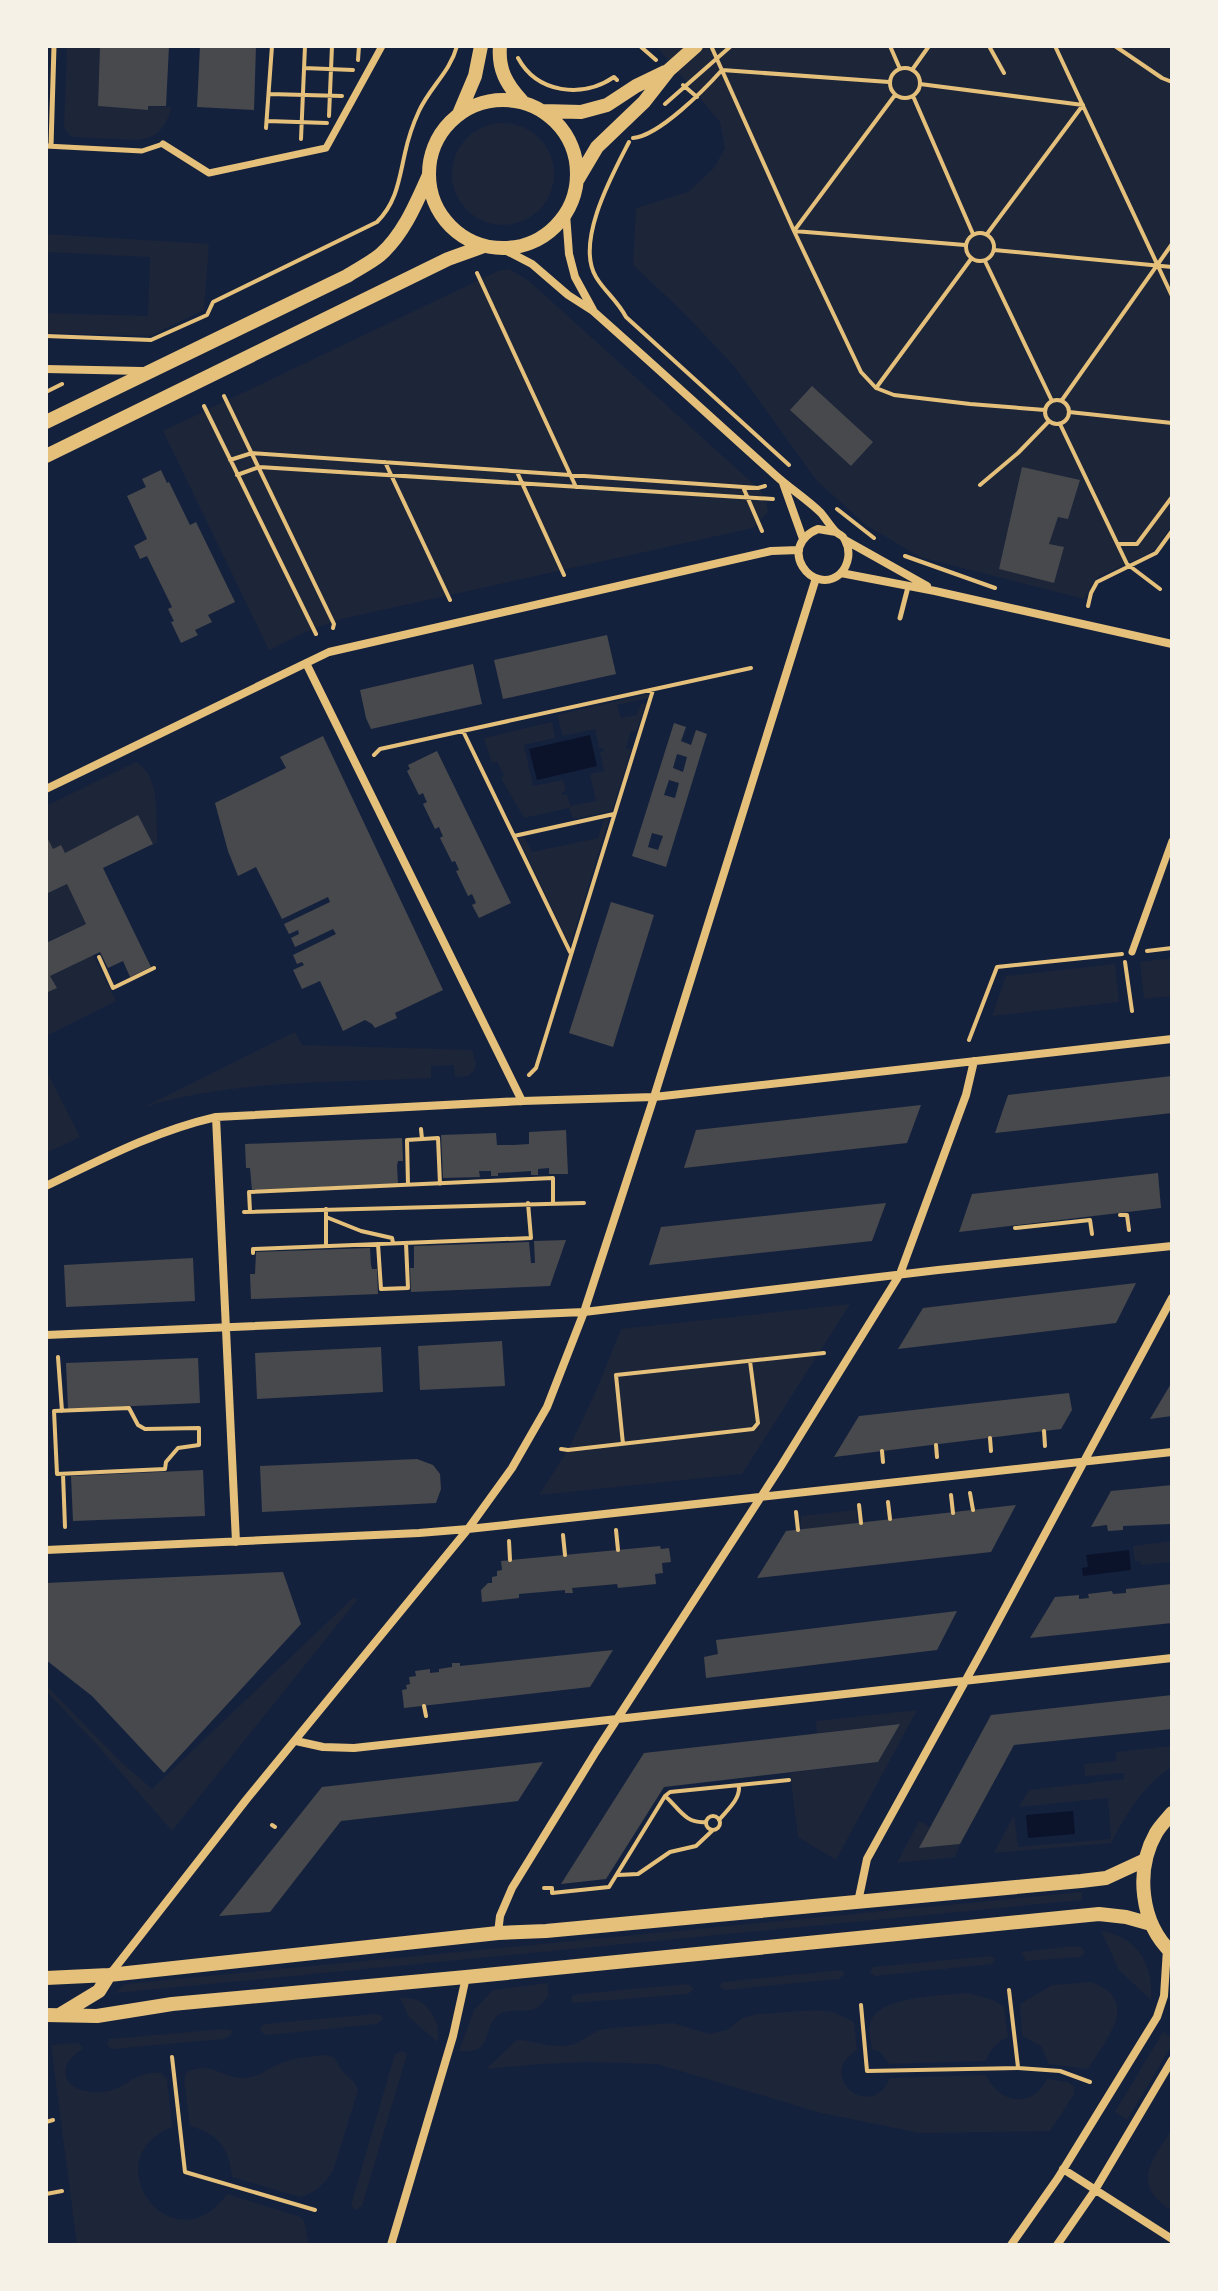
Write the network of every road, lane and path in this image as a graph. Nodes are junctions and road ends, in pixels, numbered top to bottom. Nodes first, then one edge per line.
1 (54, 46) edge
2 (272, 46) edge
3 (305, 46) edge
4 (332, 46) edge
5 (382, 46) edge
6 (457, 46) edge
7 (481, 46) edge
8 (500, 46) edge
9 (696, 46) edge
10 (711, 46) edge
11 (731, 46) edge
12 (890, 46) edge
13 (929, 46) edge
14 (989, 46) edge
15 (1055, 46) edge
16 (1115, 46) edge
17 (517, 47) edge
18 (304, 68) junction
19 (331, 69) junction
20 (900, 69) junction
21 (669, 70) junction
22 (722, 70) junction
23 (912, 70) junction
24 (368, 71) junction
25 (1004, 73) dead end
26 (614, 77) dead end
27 (889, 82) junction
28 (1172, 82) edge
29 (920, 84) junction
30 (269, 94) junction
31 (302, 95) junction
32 (895, 95) junction
33 (329, 96) junction
34 (913, 96) junction
35 (354, 97) junction
36 (522, 101) junction
37 (1083, 105) junction
38 (543, 111) junction
39 (658, 111) dead end
40 (458, 115) junction
41 (301, 122) junction
42 (641, 127) dead end
43 (628, 138) junction
44 (163, 144) joint
45 (48, 146) edge
46 (301, 153) junction
47 (428, 177) junction
48 (577, 181) junction
49 (566, 214) junction
50 (794, 231) junction
51 (973, 234) junction
52 (987, 234) junction
53 (1172, 244) edge
54 (965, 245) junction
55 (484, 246) junction
56 (501, 248) junction
57 (994, 250) junction
58 (971, 259) junction
59 (985, 261) junction
60 (1157, 265) junction
61 (1172, 267) edge
62 (477, 273) dead end
63 (1172, 296) edge
64 (593, 311) junction
65 (188, 323) junction
66 (191, 331) dead end
67 (46, 336) edge
68 (46, 369) edge
69 (151, 372) junction
70 (876, 388) junction
71 (224, 396) dead end
72 (1062, 400) junction
73 (1052, 401) junction
74 (204, 406) dead end
75 (1045, 410) junction
76 (1069, 412) junction
77 (1049, 421) junction
78 (46, 422) edge
79 (1172, 423) edge
80 (1060, 424) junction
81 (252, 453) junction
82 (46, 456) edge
83 (230, 460) junction
84 (385, 462) junction
85 (789, 466) dead end
86 (259, 467) junction
87 (516, 471) junction
88 (237, 475) junction
89 (392, 475) junction
90 (571, 476) junction
91 (782, 481) junction
92 (522, 484) junction
93 (980, 485) dead end
94 (765, 486) dead end
95 (576, 487) junction
96 (743, 487) junction
97 (1172, 497) edge
98 (747, 498) junction
99 (773, 499) dead end
100 (828, 501) dead end
101 (762, 531) dead end
102 (1172, 531) edge
103 (836, 532) junction
104 (803, 539) junction
105 (845, 540) junction
106 (881, 543) dead end
107 (1118, 544) junction
108 (799, 550) junction
109 (902, 555) dead end
110 (1131, 567) junction
111 (841, 573) junction
112 (564, 575) dead end
113 (816, 578) junction
114 (908, 586) junction
115 (1160, 589) dead end
116 (935, 591) junction
117 (1006, 592) dead end
118 (450, 600) dead end
119 (1088, 606) dead end
120 (900, 618) dead end
121 (333, 628) dead end
122 (316, 634) dead end
123 (1172, 644) edge
124 (306, 663) junction
125 (751, 668) dead end
126 (653, 690) junction
127 (463, 731) junction
128 (374, 755) dead end
129 (46, 789) edge
130 (614, 814) junction
131 (514, 836) junction
132 (1172, 841) edge
133 (1172, 948) edge
134 (571, 953) junction
135 (1128, 953) junction
136 (99, 957) dead end
137 (154, 968) dead end
138 (1132, 1011) dead end
139 (1172, 1039) edge
140 (969, 1040) dead end
141 (974, 1061) junction
142 (529, 1075) dead end
143 (654, 1097) junction
144 (522, 1101) junction
145 (216, 1117) junction
146 (421, 1129) dead end
147 (422, 1139) junction
148 (440, 1184) junction
149 (46, 1186) edge
150 (408, 1186) junction
151 (528, 1203) junction
152 (553, 1203) junction
153 (584, 1203) dead end
154 (326, 1209) junction
155 (1120, 1215) dead end
156 (326, 1217) junction
157 (1015, 1228) dead end
158 (1129, 1230) dead end
159 (1092, 1234) dead end
160 (393, 1243) junction
161 (406, 1243) junction
162 (378, 1244) junction
163 (326, 1246) junction
164 (1172, 1246) edge
165 (253, 1253) dead end
166 (900, 1274) junction
167 (1172, 1298) edge
168 (584, 1312) junction
169 (227, 1327) junction
170 (46, 1335) edge
171 (824, 1353) dead end
172 (58, 1357) dead end
173 (750, 1361) junction
174 (62, 1411) junction
175 (1044, 1431) dead end
176 (990, 1438) dead end
177 (623, 1444) junction
178 (936, 1445) dead end
179 (1045, 1446) dead end
180 (561, 1449) dead end
181 (882, 1451) dead end
182 (991, 1451) dead end
183 (1172, 1452) edge
184 (937, 1457) dead end
185 (1084, 1461) junction
186 (883, 1462) dead end
187 (63, 1474) junction
188 (970, 1493) dead end
189 (951, 1495) dead end
190 (761, 1497) junction
191 (888, 1502) dead end
192 (859, 1505) dead end
193 (973, 1510) dead end
194 (796, 1512) dead end
195 (953, 1513) dead end
196 (890, 1519) dead end
197 (861, 1523) dead end
198 (65, 1527) dead end
199 (468, 1529) junction
200 (616, 1530) dead end
201 (798, 1530) dead end
202 (563, 1535) dead end
203 (509, 1541) dead end
204 (236, 1542) junction
205 (46, 1550) edge
206 (618, 1550) dead end
207 (565, 1555) dead end
208 (510, 1560) dead end
209 (1172, 1658) edge
210 (966, 1681) junction
211 (424, 1706) dead end
212 (426, 1716) dead end
213 (617, 1721) junction
214 (296, 1741) junction
215 (789, 1780) dead end
216 (739, 1785) junction
217 (665, 1796) junction
218 (1172, 1813) edge
219 (719, 1820) junction
220 (706, 1822) junction
221 (713, 1830) junction
222 (1145, 1860) junction
223 (618, 1875) junction
224 (544, 1888) dead end
225 (858, 1903) junction
226 (1151, 1924) junction
227 (498, 1933) junction
228 (1170, 1950) edge
229 (109, 1975) junction
230 (466, 1977) junction
231 (46, 1978) edge
232 (1009, 1990) dead end
233 (861, 2005) dead end
234 (53, 2014) edge
235 (172, 2057) dead end
236 (1172, 2060) edge
237 (1018, 2068) junction
238 (1090, 2082) dead end
239 (53, 2120) dead end
240 (46, 2122) edge
241 (1063, 2169) junction
242 (1095, 2190) junction
243 (62, 2191) dead end
244 (46, 2194) edge
245 (315, 2210) dead end
246 (1172, 2239) edge
247 (391, 2245) edge
248 (1011, 2245) edge
249 (1057, 2245) edge

1 - 45 lane
2 - 30 path
3 - 18 path
4 - 19 path
5 - 24 street
6 - 65 path
7 - 40 main road
8 - 36 main road
9 - 21 main road
10 - 22 path
11 - 39 path
12 - 20 path
13 - 23 path
14 - 25 path
15 - 37 path
16 - 28 path
17 - 26 path
18 - 19 path
18 - 31 path
19 - 24 path
19 - 33 path
20 - 23 path
20 - 27 path
21 - 38 main road
21 - 48 main road
22 - 27 path
22 - 43 path
22 - 50 path
23 - 29 path
24 - 35 street
27 - 32 path
29 - 34 path
29 - 37 path
30 - 31 path
30 - 41 path
31 - 33 path
31 - 41 path
32 - 34 path
32 - 50 path
33 - 35 path
33 - 41 path
34 - 51 path
35 - 46 street
36 - 38 main road
36 - 40 main road
37 - 52 path
37 - 60 path
38 - 48 main road
40 - 47 main road
41 - 46 path
42 - 43 path
43 - 85 path
44 - 45 lane
44 - 46 street
47 - 55 main road
47 - 69 main road
48 - 49 main road
49 - 56 main road
49 - 64 street
50 - 54 path
50 - 70 path
51 - 52 path
51 - 54 path
52 - 57 path
53 - 60 path
54 - 58 path
55 - 56 main road
55 - 82 main road
56 - 64 street
57 - 59 path
57 - 60 path
58 - 59 path
58 - 70 path
59 - 73 path
60 - 61 path
60 - 63 path
60 - 72 path
62 - 90 path
64 - 91 street
65 - 66 path
65 - 67 path
68 - 69 street
69 - 78 main road
70 - 75 path
71 - 81 path
72 - 73 path
72 - 76 path
73 - 75 path
74 - 83 path
75 - 77 path
76 - 79 path
76 - 80 path
77 - 80 path
77 - 93 path
80 - 107 path
81 - 83 path
81 - 84 path
81 - 86 path
83 - 88 path
84 - 87 path
84 - 89 path
86 - 88 path
86 - 89 path
86 - 121 path
87 - 90 path
87 - 92 path
88 - 122 path
89 - 92 path
89 - 118 path
90 - 95 path
90 - 96 path
91 - 103 street
91 - 104 street
92 - 95 path
92 - 112 path
94 - 96 path
95 - 98 path
96 - 98 path
97 - 107 path
98 - 99 path
98 - 101 path
100 - 106 path
102 - 110 path
103 - 104 street
103 - 105 street
104 - 108 street
105 - 111 street
105 - 116 street
107 - 110 path
108 - 113 street
108 - 124 street
109 - 117 path
110 - 115 path
110 - 119 path
111 - 113 street
111 - 114 street
113 - 143 street
114 - 116 street
114 - 120 lane
116 - 123 street
124 - 129 street
124 - 144 street
125 - 126 path
126 - 127 path
126 - 130 path
127 - 128 path
127 - 131 path
130 - 131 path
130 - 134 path
131 - 134 path
132 - 135 street
133 - 135 path
134 - 142 path
135 - 138 path
135 - 140 path
136 - 137 path
139 - 141 street
141 - 143 street
141 - 166 street
143 - 144 street
143 - 168 street
144 - 145 street
145 - 149 street
145 - 169 street
146 - 147 path
147 - 148 path
147 - 150 path
148 - 150 path
148 - 152 path
150 - 154 path
151 - 152 path
151 - 154 path
151 - 161 path
152 - 153 path
154 - 156 path
155 - 158 path
156 - 160 path
156 - 163 path
157 - 159 path
160 - 161 path
160 - 162 path
161 - 162 path
162 - 163 path
163 - 165 path
164 - 166 street
166 - 168 street
166 - 190 street
167 - 185 street
168 - 169 street
168 - 199 street
169 - 170 street
169 - 204 street
171 - 173 path
172 - 174 path
173 - 177 path
173 - 177 path
174 - 187 path
174 - 187 path
175 - 179 path
176 - 182 path
177 - 180 path
178 - 184 path
181 - 186 path
183 - 185 street
185 - 190 street
185 - 210 street
187 - 198 path
188 - 193 path
189 - 195 path
190 - 199 street
190 - 213 street
191 - 196 path
192 - 197 path
194 - 201 path
199 - 204 street
199 - 214 street
200 - 206 path
202 - 207 path
203 - 208 path
204 - 205 street
209 - 210 street
210 - 213 street
210 - 225 street
211 - 212 path
213 - 214 street
213 - 227 street
214 - 229 street
215 - 216 path
216 - 217 path
216 - 219 path
217 - 220 path
217 - 223 path
218 - 222 main road
219 - 220 path
219 - 221 path
220 - 221 path
221 - 223 path
222 - 225 main road
222 - 226 main road
223 - 224 path
225 - 227 main road
226 - 228 main road
226 - 230 main road
227 - 229 main road
228 - 241 street
229 - 231 main road
229 - 234 main road
230 - 234 main road
230 - 247 street
232 - 237 path
233 - 237 path
235 - 245 path
236 - 242 street
237 - 238 path
239 - 240 path
241 - 242 street
241 - 248 street
242 - 246 street
242 - 249 street
243 - 244 path

